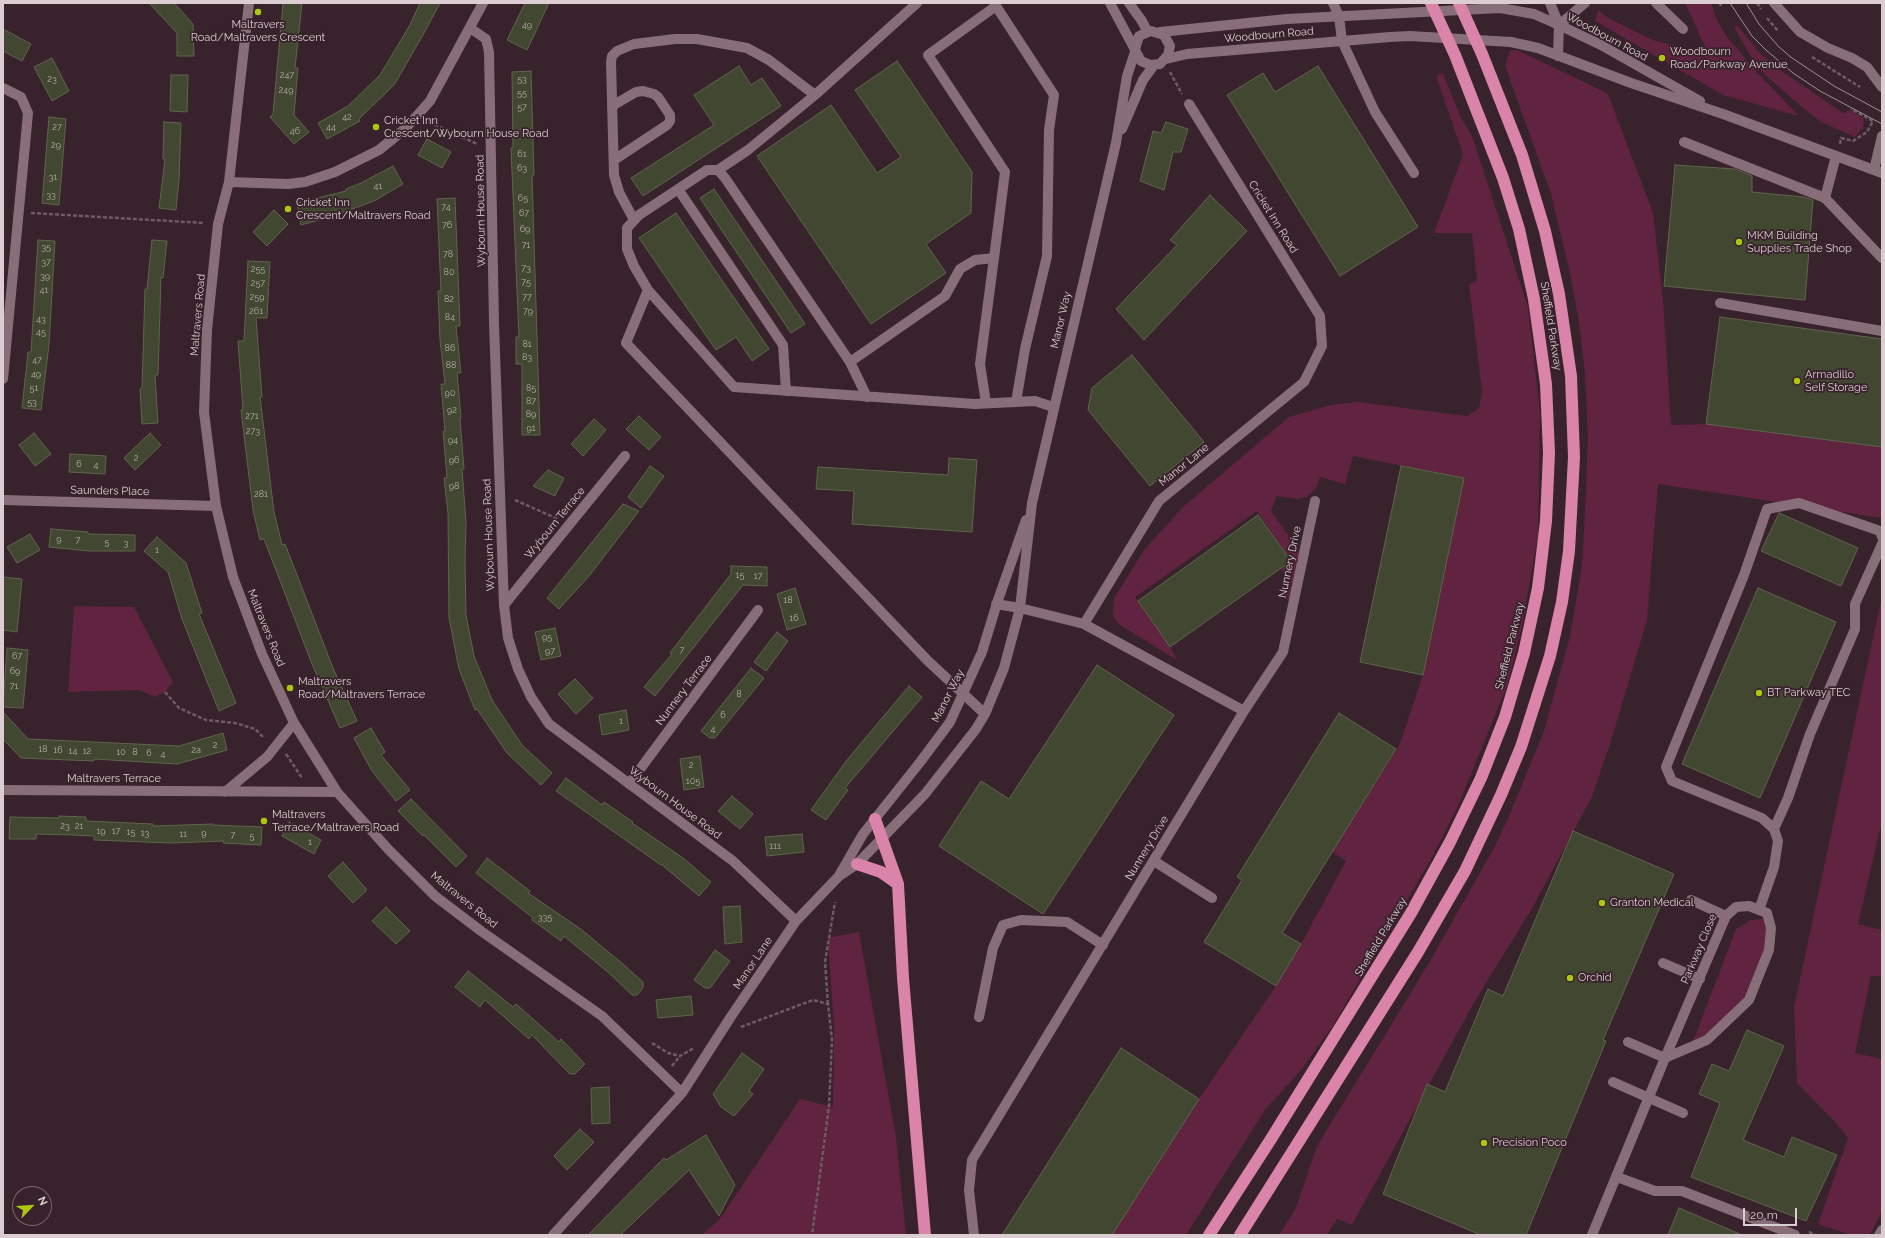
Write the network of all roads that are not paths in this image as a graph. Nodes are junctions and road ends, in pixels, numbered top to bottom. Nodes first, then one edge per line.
1 (249, 3) edge
2 (483, 3) edge
3 (917, 3) edge
4 (1110, 3) edge
5 (1129, 3) edge
6 (1333, 3) edge
7 (1427, 3) edge
8 (1431, 3) edge
9 (1459, 3) edge
10 (1550, 3) edge
11 (1585, 3) edge
12 (1656, 3) edge
13 (1774, 3) edge
14 (1339, 16) junction
15 (1560, 24) junction
16 (470, 28) junction
17 (1683, 29) dead end
18 (1443, 30) junction
19 (1147, 31) junction
20 (1160, 32) junction
21 (1342, 41) junction
22 (1135, 51) junction
23 (1558, 56) junction
24 (1165, 60) junction
25 (1154, 65) junction
26 (1882, 87) edge
27 (3, 88) edge
28 (815, 95) junction
29 (1189, 104) road end
30 (612, 106) junction
31 (1723, 114) junction
32 (1882, 136) edge
33 (1684, 142) dead end
34 (1116, 143) junction
35 (1836, 156) junction
36 (614, 160) junction
37 (718, 170) junction
38 (1878, 172) edge
39 (1414, 173) dead end
40 (229, 182) junction
41 (678, 189) junction
42 (1825, 198) junction
43 (634, 220) junction
44 (994, 258) junction
45 (1882, 258) edge
46 (648, 290) junction
47 (1720, 303) dead end
48 (1882, 331) edge
49 (1322, 346) joint
50 (850, 362) junction
51 (3, 379) edge
52 (786, 391) junction
53 (867, 396) junction
54 (1016, 402) junction
55 (986, 404) junction
56 (1053, 407) junction
57 (625, 456) dead end
58 (3, 500) edge
59 (1315, 501) dead end
60 (1032, 503) junction
61 (216, 506) junction
62 (1882, 537) edge
63 (1882, 544) edge
64 (996, 604) junction
65 (504, 605) junction
66 (1020, 608) junction
67 (758, 610) dead end
68 (1084, 624) junction
69 (964, 695) junction
70 (1244, 711) junction
71 (985, 714) junction
72 (294, 723) junction
73 (629, 784) junction
74 (3, 790) edge
75 (225, 792) junction
76 (337, 792) junction
77 (875, 819) junction
78 (1774, 829) junction
79 (882, 838) junction
80 (1154, 861) junction
81 (857, 864) junction
82 (839, 876) junction
83 (898, 884) junction
84 (1212, 898) dead end
85 (1691, 900) dead end
86 (1758, 910) junction
87 (1726, 916) junction
88 (796, 921) junction
89 (1103, 945) junction
90 (1663, 963) dead end
91 (1700, 979) junction
92 (979, 1017) dead end
93 (1628, 1042) dead end
94 (1665, 1058) junction
95 (1613, 1082) dead end
96 (682, 1093) junction
97 (1650, 1097) junction
98 (1683, 1113) dead end
99 (1617, 1177) junction
100 (1882, 1230) edge
101 (553, 1235) edge
102 (924, 1235) edge
103 (974, 1235) edge
104 (1209, 1235) edge
105 (1240, 1235) edge
106 (1592, 1235) edge
107 (1795, 1235) edge
108 (1879, 1235) edge

1 - 40 street, Maltravers Road
2 - 16 street
3 - 28 street
4 - 22 street
5 - 19 street
6 - 14 street
7 - 18 highway
8 - 18 highway, Sheffield Parkway
9 - 105 highway, Sheffield Parkway
10 - 15 street
11 - 15 street
12 - 17 street
13 - 26 street
14 - 15 street, Woodbourn Road
14 - 20 street, Woodbourn Road
14 - 21 street
15 - 23 street
15 - 31 street, Woodbourn Road
16 - 40 street
16 - 65 street, Wybourn House Road
18 - 104 highway, Sheffield Parkway
19 - 20 street
19 - 22 street, Manor Way
20 - 24 street
21 - 23 street, Woodbourn Road
21 - 24 street, Woodbourn Road
21 - 39 street
22 - 25 street
22 - 34 street, Manor Way
23 - 31 street, Woodbourn Road
24 - 25 street
25 - 34 street, Manor Way
27 - 51 street
28 - 30 street
28 - 37 street
29 - 49 street, Cricket Inn Road
30 - 36 street
30 - 36 street
31 - 35 street, Woodbourn Road
32 - 38 street
33 - 42 street
34 - 56 street, Manor Way
35 - 38 street, Woodbourn Road
35 - 42 street
36 - 43 street
37 - 41 street
37 - 50 street
40 - 61 street, Maltravers Road
41 - 43 street
41 - 52 street
42 - 45 street
43 - 46 street
44 - 50 street
44 - 54 street
44 - 55 street
46 - 52 street
46 - 69 street
47 - 48 street
49 - 68 street, Manor Lane
50 - 53 street
52 - 53 street
53 - 55 street
54 - 55 street
54 - 56 street
56 - 60 street, Manor Way
57 - 65 street, Wybourn Terrace
58 - 61 street, Saunders Place
59 - 70 street, Nunnery Drive
60 - 64 street, Manor Way
60 - 66 street, Manor Way
61 - 72 street, Maltravers Road
62 - 78 street
63 - 78 street
64 - 66 street
64 - 69 street, Manor Way
65 - 73 street, Wybourn House Road
66 - 68 street
66 - 71 street, Manor Way
67 - 73 street, Nunnery Terrace
68 - 70 street
69 - 71 street
69 - 77 street, Manor Way
70 - 80 street, Nunnery Drive
71 - 79 street, Manor Lane
72 - 75 street
72 - 76 street, Maltravers Road
73 - 88 street, Wybourn House Road
74 - 75 street, Maltravers Terrace
75 - 76 street, Maltravers Terrace
76 - 96 street, Maltravers Road
77 - 79 highway
77 - 82 street, Manor Way
78 - 86 street
79 - 81 street, Manor Lane
79 - 83 highway
80 - 84 street
80 - 89 street, Nunnery Drive
81 - 82 street, Manor Lane
81 - 83 highway
82 - 88 street, Manor Lane
83 - 102 highway
85 - 87 street
86 - 87 street, Parkway Close
86 - 94 street
87 - 91 street, Parkway Close
88 - 96 street, Manor Lane
89 - 92 street
89 - 103 street, Nunnery Drive
90 - 91 street
91 - 94 street, Parkway Close
93 - 94 street
94 - 97 street, Parkway Close
95 - 97 street
96 - 101 street, Manor Lane
97 - 98 street
97 - 99 street, Parkway Close
99 - 106 street, Parkway Close
99 - 107 street
100 - 108 street

